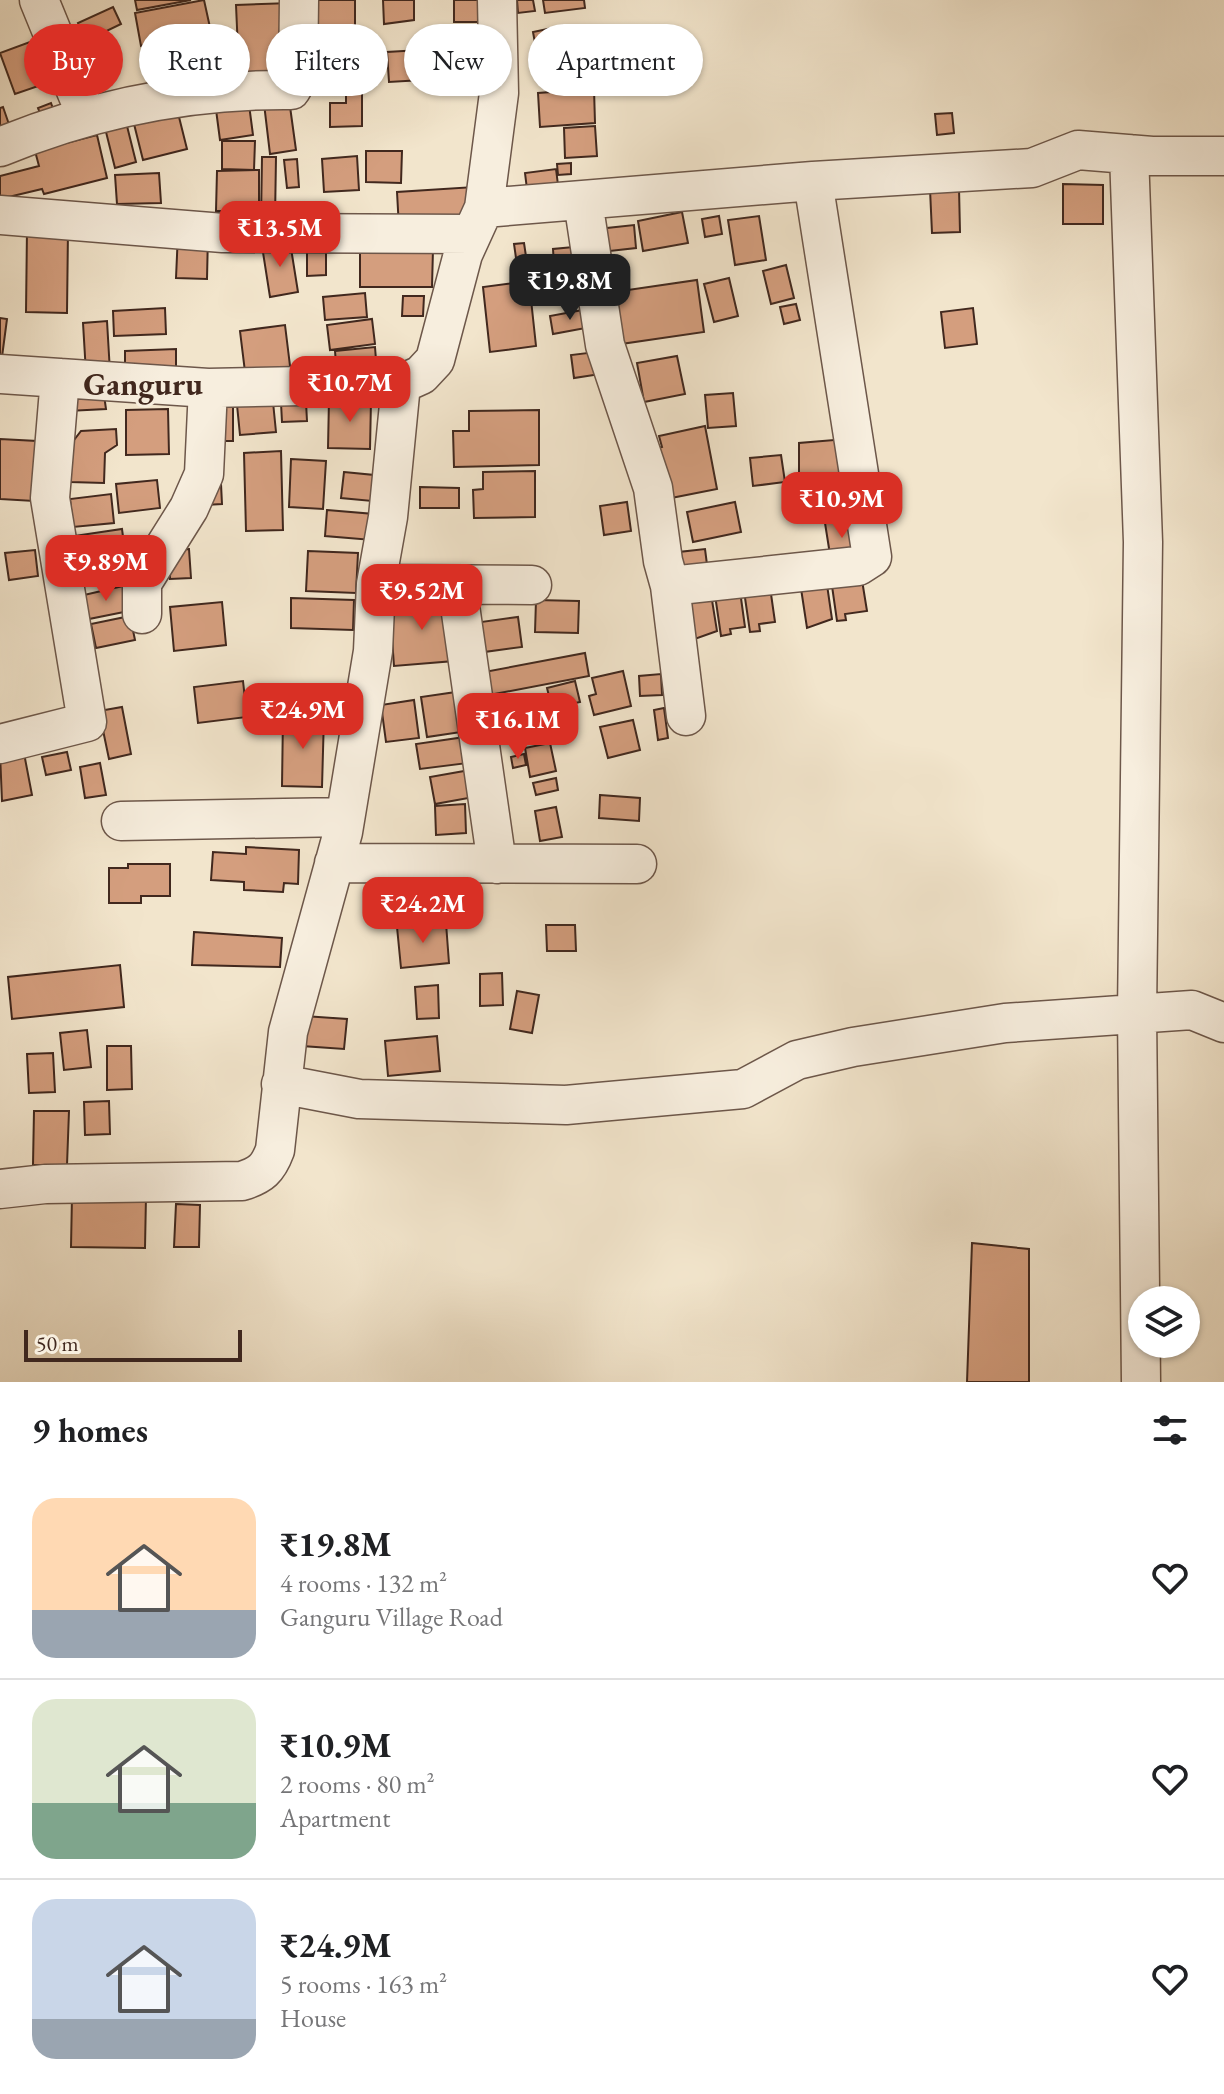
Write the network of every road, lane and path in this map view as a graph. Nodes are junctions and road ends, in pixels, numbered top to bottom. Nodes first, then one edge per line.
1 (39, 0) edge
2 (299, 0) edge
3 (497, 0) edge
4 (86, 115) junction
5 (0, 147) edge
6 (1129, 154) junction
7 (1224, 156) edge
8 (813, 181) junction
9 (583, 201) junction
10 (0, 215) edge
11 (478, 221) junction
12 (0, 374) edge
13 (60, 378) junction
14 (401, 384) junction
15 (208, 388) junction
16 (376, 584) junction
17 (457, 585) junction
18 (532, 585) dead end
19 (670, 586) junction
20 (142, 614) dead end
21 (686, 716) dead end
22 (0, 744) edge
23 (345, 817) junction
24 (121, 821) dead end
25 (334, 863) junction
26 (497, 864) junction
27 (637, 864) dead end
28 (1137, 1013) junction
29 (1224, 1023) edge
30 (281, 1084) junction
31 (0, 1189) edge
32 (1141, 1382) edge

1 - 4 street
2 - 4 street
3 - 11 street
4 - 5 street
6 - 7 street
6 - 8 street
6 - 28 street
8 - 9 street
8 - 19 street
9 - 11 street
9 - 19 street
10 - 11 street
11 - 14 street
12 - 13 street
13 - 15 street
13 - 22 street
14 - 15 street
14 - 16 street
15 - 20 street
16 - 17 street
16 - 23 street
17 - 18 street
17 - 26 street
19 - 21 street
23 - 24 street
23 - 25 street
25 - 26 street
25 - 30 street
26 - 27 street
28 - 29 street
28 - 30 street
28 - 32 street
30 - 31 street

